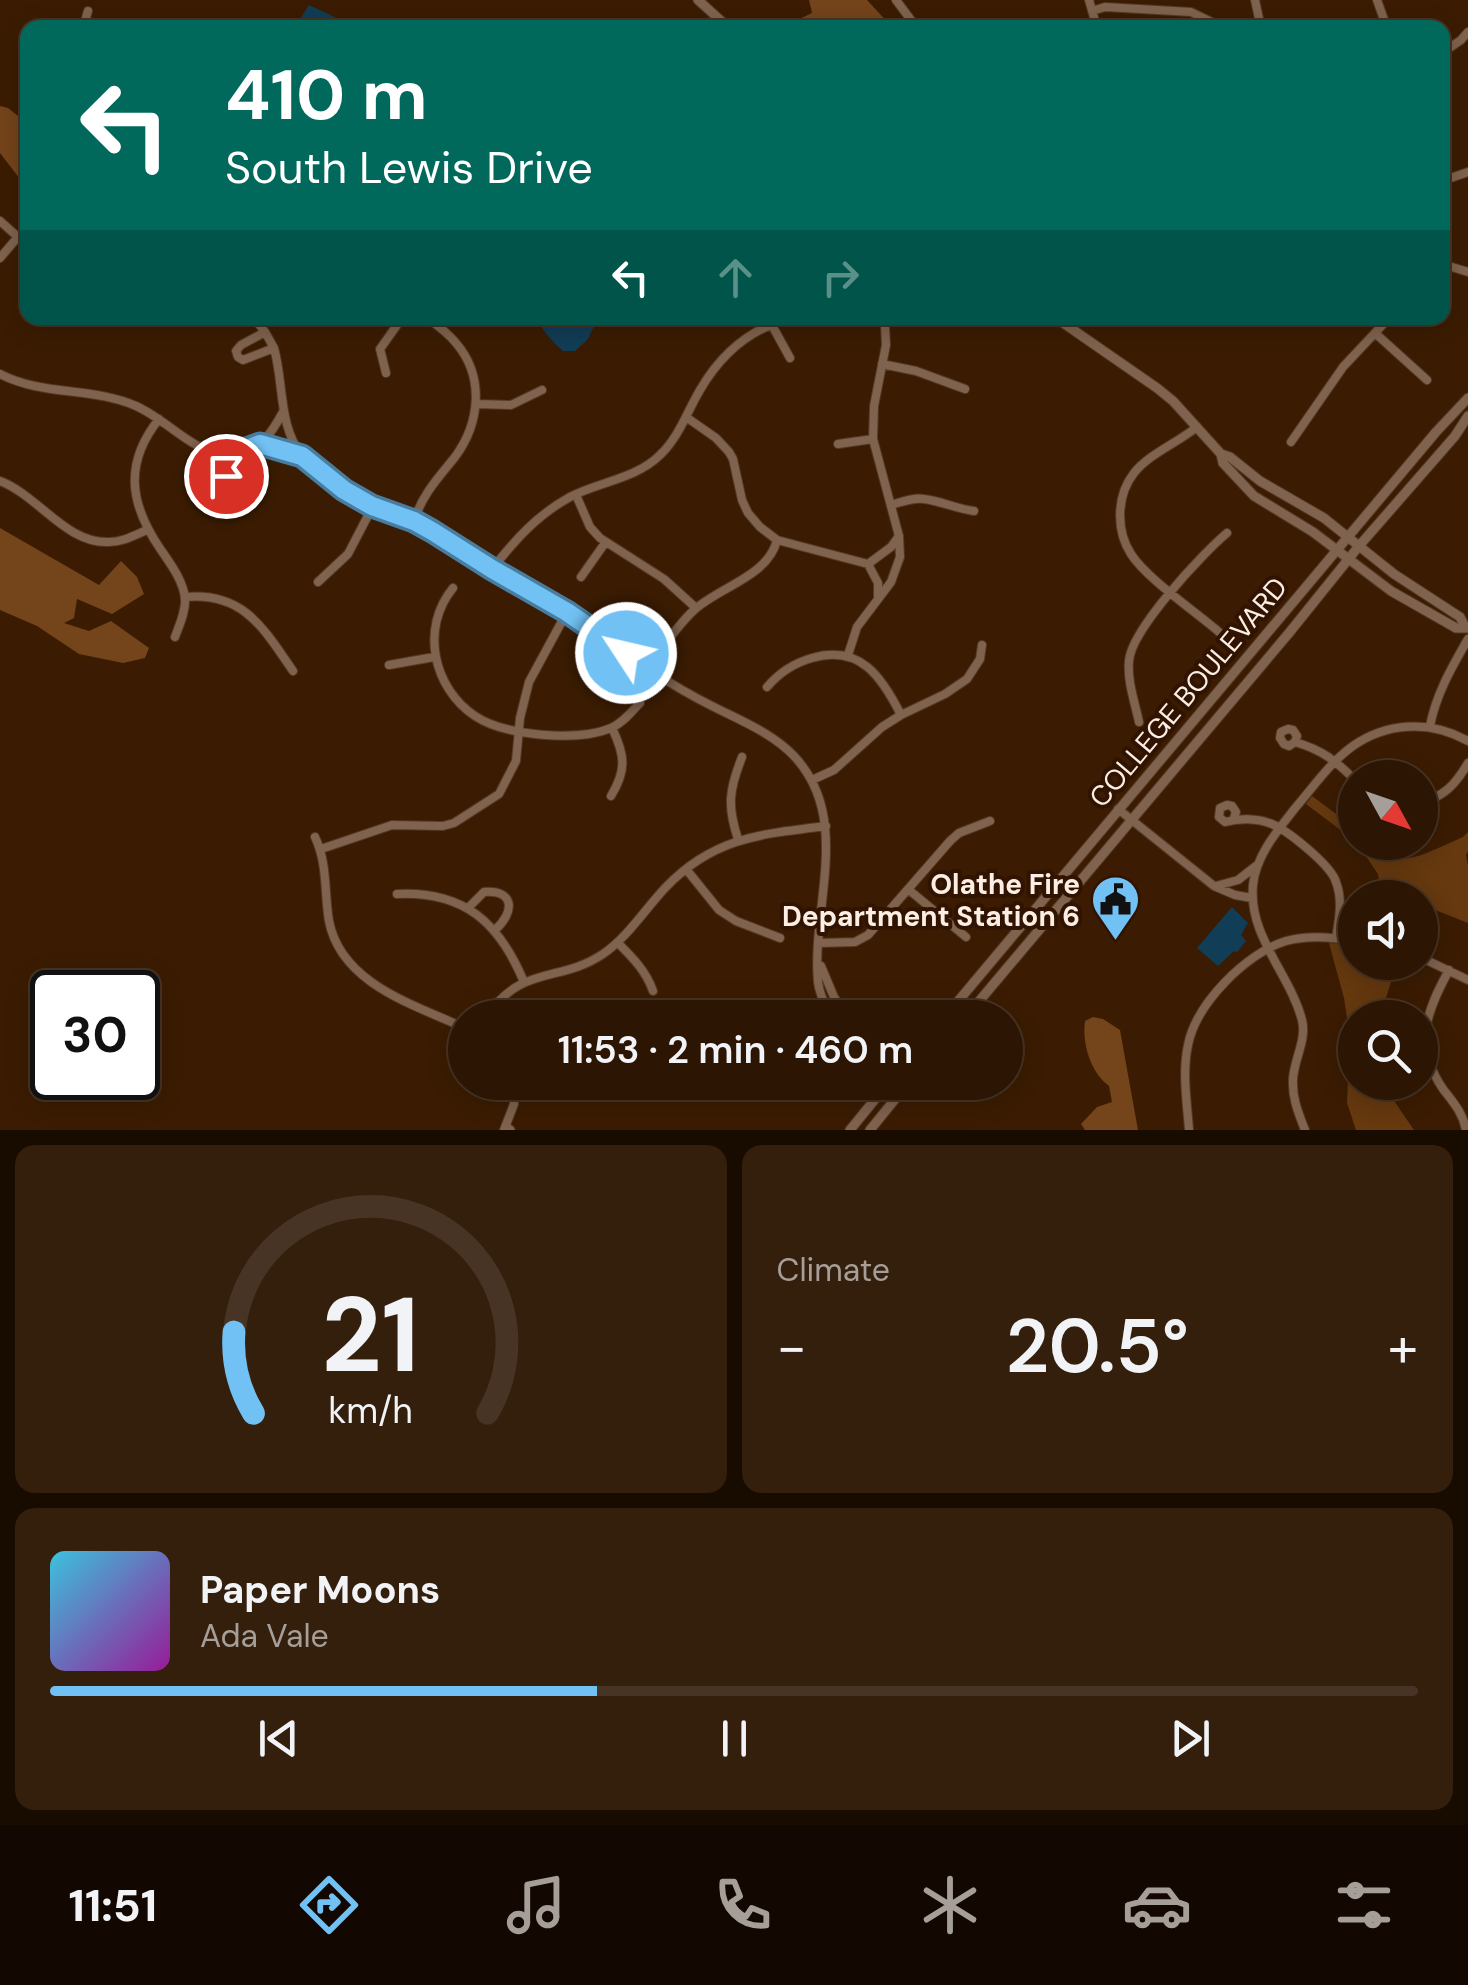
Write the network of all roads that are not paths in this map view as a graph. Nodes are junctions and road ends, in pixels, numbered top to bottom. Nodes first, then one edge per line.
1 (698, 0) edge
2 (1089, 0) edge
3 (88, 11) dead end
4 (1092, 11) junction
5 (85, 20) edge
6 (721, 20) edge
7 (1095, 20) edge
8 (1207, 20) edge
9 (0, 220) edge
10 (18, 238) joint
11 (0, 258) edge
12 (260, 325) edge
13 (397, 325) edge
14 (436, 325) edge
15 (763, 325) edge
16 (771, 325) edge
17 (883, 325) edge
18 (1066, 325) edge
19 (1383, 325) edge
20 (266, 332) junction
21 (1376, 333) junction
22 (274, 348) junction
23 (790, 358) dead end
24 (882, 364) junction
25 (386, 373) dead end
26 (0, 374) edge
27 (1428, 380) dead end
28 (965, 389) dead end
29 (542, 390) dead end
30 (1468, 398) edge
31 (477, 404) junction
32 (283, 410) junction
33 (1468, 416) edge
34 (686, 418) junction
35 (160, 419) junction
36 (1197, 427) junction
37 (872, 440) junction
38 (1291, 442) dead end
39 (260, 444) junction
40 (838, 444) dead end
41 (1221, 454) junction
42 (227, 456) junction
43 (302, 456) junction
44 (0, 482) edge
45 (576, 495) junction
46 (891, 505) junction
47 (372, 506) junction
48 (974, 511) dead end
49 (217, 514) dead end
50 (414, 521) junction
51 (147, 530) junction
52 (1228, 534) dead end
53 (899, 536) junction
54 (1348, 536) junction
55 (777, 540) junction
56 (605, 543) junction
57 (1360, 546) junction
58 (1337, 550) junction
59 (1349, 559) junction
60 (868, 564) junction
61 (492, 569) junction
62 (582, 577) dead end
63 (318, 582) dead end
64 (453, 588) dead end
65 (1172, 592) junction
66 (878, 596) junction
67 (186, 597) junction
68 (696, 608) junction
69 (567, 612) junction
70 (1467, 628) edge
71 (1219, 632) dead end
72 (174, 637) dead end
73 (1468, 638) edge
74 (982, 645) dead end
75 (848, 656) junction
76 (434, 657) junction
77 (389, 665) dead end
78 (648, 668) junction
79 (292, 671) dead end
80 (767, 687) dead end
81 (640, 702) dead end
82 (901, 715) junction
83 (1139, 722) dead end
84 (1430, 726) junction
85 (612, 728) junction
86 (518, 732) junction
87 (1468, 741) edge
88 (1295, 742) dead end
89 (742, 757) dead end
90 (1335, 762) junction
91 (1468, 762) edge
92 (1338, 765) edge
93 (812, 780) junction
94 (610, 796) dead end
95 (1438, 797) edge
96 (1118, 809) junction
97 (1234, 818) dead end
98 (1131, 820) junction
99 (990, 821) dead end
100 (826, 826) junction
101 (1279, 828) junction
102 (315, 837) dead end
103 (738, 839) junction
104 (321, 850) junction
105 (1256, 866) junction
106 (686, 869) junction
107 (1214, 886) junction
108 (909, 890) junction
109 (397, 894) dead end
110 (1252, 898) junction
111 (468, 908) junction
112 (495, 930) junction
113 (966, 936) dead end
114 (780, 938) dead end
115 (1336, 938) joint
116 (618, 943) junction
117 (818, 944) junction
118 (1269, 949) junction
119 (818, 962) junction
120 (1438, 965) edge
121 (1448, 970) junction
122 (1468, 980) edge
123 (524, 982) junction
124 (653, 991) dead end
125 (501, 1000) edge
126 (824, 1000) edge
127 (836, 1000) edge
128 (959, 1000) edge
129 (979, 1000) edge
130 (448, 1020) edge
131 (514, 1100) edge
132 (874, 1100) edge
133 (895, 1100) edge
134 (507, 1129) edge
135 (850, 1130) edge
136 (870, 1130) edge
137 (1189, 1130) edge
138 (1305, 1130) edge
139 (1466, 1130) edge

1 - 6 street
2 - 4 street
3 - 5 street
4 - 7 street
4 - 8 street
9 - 10 street
10 - 11 street
12 - 20 street
13 - 25 street
14 - 31 street
15 - 34 street
16 - 23 street
17 - 24 street
18 - 36 street
19 - 21 street
20 - 22 street
20 - 22 street
21 - 27 street
21 - 38 street
22 - 32 street
24 - 28 street
24 - 37 street
26 - 35 street
29 - 31 street
30 - 54 street, COLLEGE BOULEVARD
31 - 50 street
32 - 39 street
32 - 43 street
33 - 57 street, COLLEGE BOULEVARD
34 - 45 street
34 - 55 street
35 - 42 street
35 - 51 street
36 - 41 street
36 - 65 street
37 - 40 street
37 - 46 street
39 - 42 street
39 - 43 street
41 - 54 street
41 - 58 street
42 - 49 street
43 - 47 street
44 - 51 street
45 - 56 street
45 - 61 street
46 - 48 street
46 - 53 street
47 - 50 street
47 - 63 street
50 - 61 street
51 - 67 street
52 - 65 street
53 - 60 street
53 - 66 street
54 - 57 street
54 - 58 street, COLLEGE BOULEVARD
55 - 60 street
55 - 68 street
56 - 62 street
56 - 68 street
57 - 59 street, COLLEGE BOULEVARD
57 - 70 street
58 - 59 street
58 - 96 street, COLLEGE BOULEVARD
59 - 70 street
59 - 98 street, COLLEGE BOULEVARD
60 - 66 street
61 - 69 street
64 - 76 street
65 - 71 street
65 - 83 street
66 - 75 street
67 - 72 street
67 - 79 street
68 - 78 street
69 - 78 street
69 - 86 street
73 - 84 street
74 - 82 street
75 - 80 street
75 - 82 street
76 - 77 street
76 - 86 street
78 - 93 street
81 - 85 street
82 - 93 street
84 - 87 street
84 - 90 street
85 - 86 street
85 - 94 street
86 - 104 street
88 - 90 street
89 - 103 street
90 - 92 street
90 - 101 street
91 - 95 street
93 - 100 street
96 - 98 street
96 - 128 street, COLLEGE BOULEVARD
97 - 101 street
98 - 107 street
98 - 129 street, COLLEGE BOULEVARD
99 - 108 street
100 - 103 street
100 - 117 street
101 - 105 street
101 - 115 street
102 - 104 street
103 - 106 street
104 - 130 street
105 - 107 street
105 - 110 street
106 - 114 street
106 - 116 street
107 - 110 street
108 - 113 street
108 - 117 street
109 - 111 street
110 - 118 street
111 - 112 street
111 - 112 street
112 - 123 street
115 - 118 street
116 - 123 street
116 - 124 street
117 - 119 street
118 - 137 street
118 - 138 street
119 - 126 street
119 - 127 street
120 - 121 street
121 - 122 street
121 - 139 street
123 - 125 street
131 - 134 street
132 - 135 street
133 - 136 street

